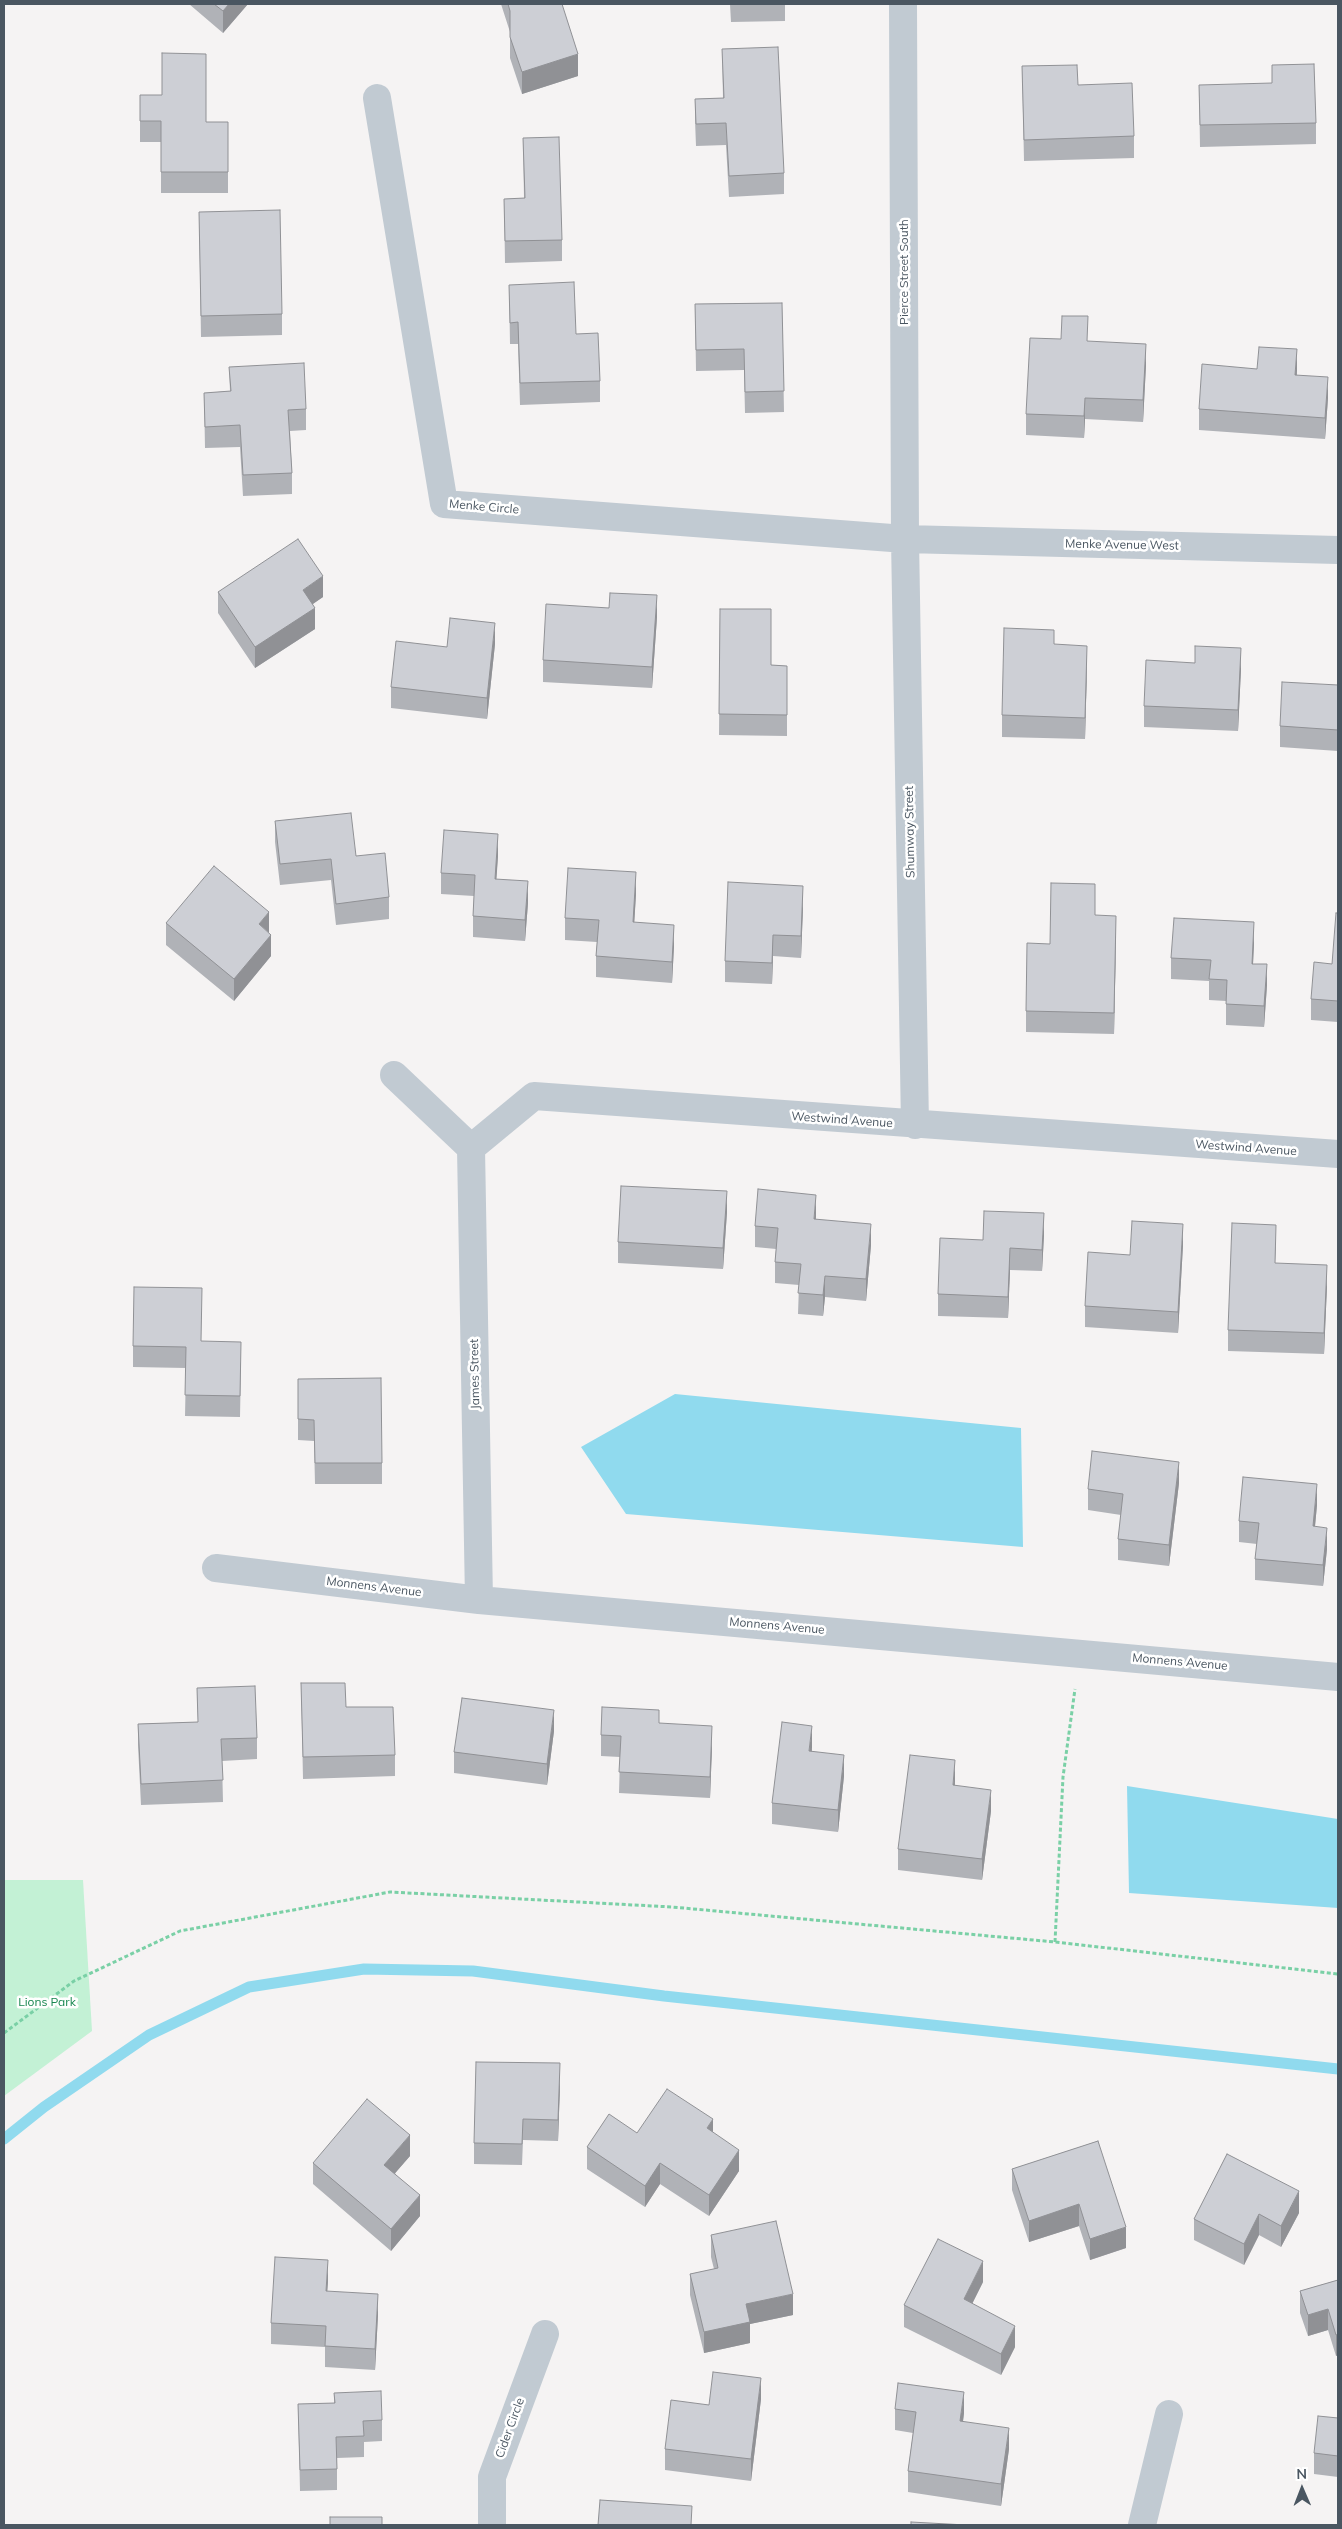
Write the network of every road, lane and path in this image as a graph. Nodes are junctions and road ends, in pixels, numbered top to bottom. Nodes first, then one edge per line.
1 (903, 4) edge
2 (377, 98) dead end
3 (905, 540) junction
4 (1338, 550) edge
5 (394, 1075) dead end
6 (915, 1125) junction
7 (471, 1148) junction
8 (1338, 1154) edge
9 (216, 1568) dead end
10 (479, 1600) junction
11 (1080, 1653) junction
12 (1338, 1677) edge
13 (1055, 1942) junction
14 (1338, 1974) edge
15 (4, 2033) edge
16 (545, 2334) dead end
17 (1169, 2414) dead end
18 (492, 2525) edge
19 (1142, 2525) edge

1 - 3 street, Pierce Street South
2 - 3 street, Menke Circle
3 - 4 street, Menke Avenue West
3 - 6 street, Shumway Street
5 - 7 street
6 - 7 street, Westwind Avenue
6 - 8 street, Westwind Avenue
7 - 10 street, James Street
9 - 10 street, Monnens Avenue
10 - 11 street, Monnens Avenue
11 - 12 street, Monnens Avenue
11 - 13 path
13 - 14 path
13 - 15 path
16 - 18 street, Cider Circle
17 - 19 street

